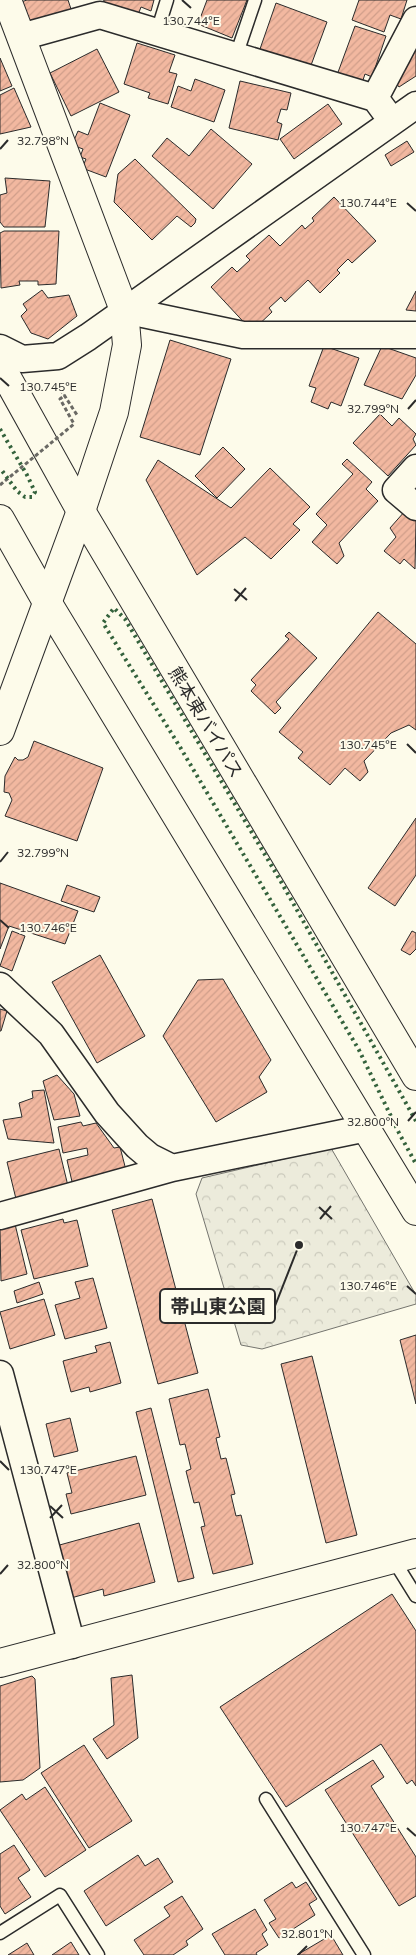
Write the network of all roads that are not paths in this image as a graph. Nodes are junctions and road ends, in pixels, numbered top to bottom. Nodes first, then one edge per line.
1 (7, 0) edge
2 (167, 0) edge
3 (255, 0) edge
4 (416, 20) edge
5 (156, 32) junction
6 (21, 37) junction
7 (236, 56) junction
8 (375, 98) junction
9 (416, 105) edge
10 (392, 121) junction
11 (124, 310) junction
12 (416, 335) edge
13 (0, 348) edge
14 (0, 365) edge
15 (416, 468) edge
16 (416, 507) edge
17 (81, 511) junction
18 (0, 520) edge
19 (47, 602) junction
20 (0, 731) edge
21 (0, 986) edge
22 (416, 1076) edge
23 (367, 1128) junction
24 (172, 1168) junction
25 (416, 1211) edge
26 (0, 1216) edge
27 (0, 1374) edge
28 (404, 1556) edge
29 (416, 1596) edge
30 (72, 1645) junction
31 (0, 1664) edge
32 (266, 1799) dead end
33 (0, 1933) edge
34 (98, 1955) edge
35 (364, 1955) edge

1 - 6 main road
2 - 5 lane
3 - 7 lane
4 - 8 street
5 - 6 street
5 - 7 street
6 - 11 main road
7 - 8 street
8 - 10 street
9 - 10 street
10 - 11 street
11 - 12 street
11 - 13 street
11 - 17 main road
14 - 17 main road, 熊本東バイパス
15 - 16 street
17 - 19 main road
17 - 22 main road, 熊本東バイパス
18 - 19 main road
19 - 20 main road
19 - 23 main road
21 - 24 street
23 - 24 street
23 - 25 main road
24 - 26 street
27 - 30 street
28 - 29 lane
28 - 30 main road
30 - 31 main road
32 - 35 lane
33 - 34 lane

